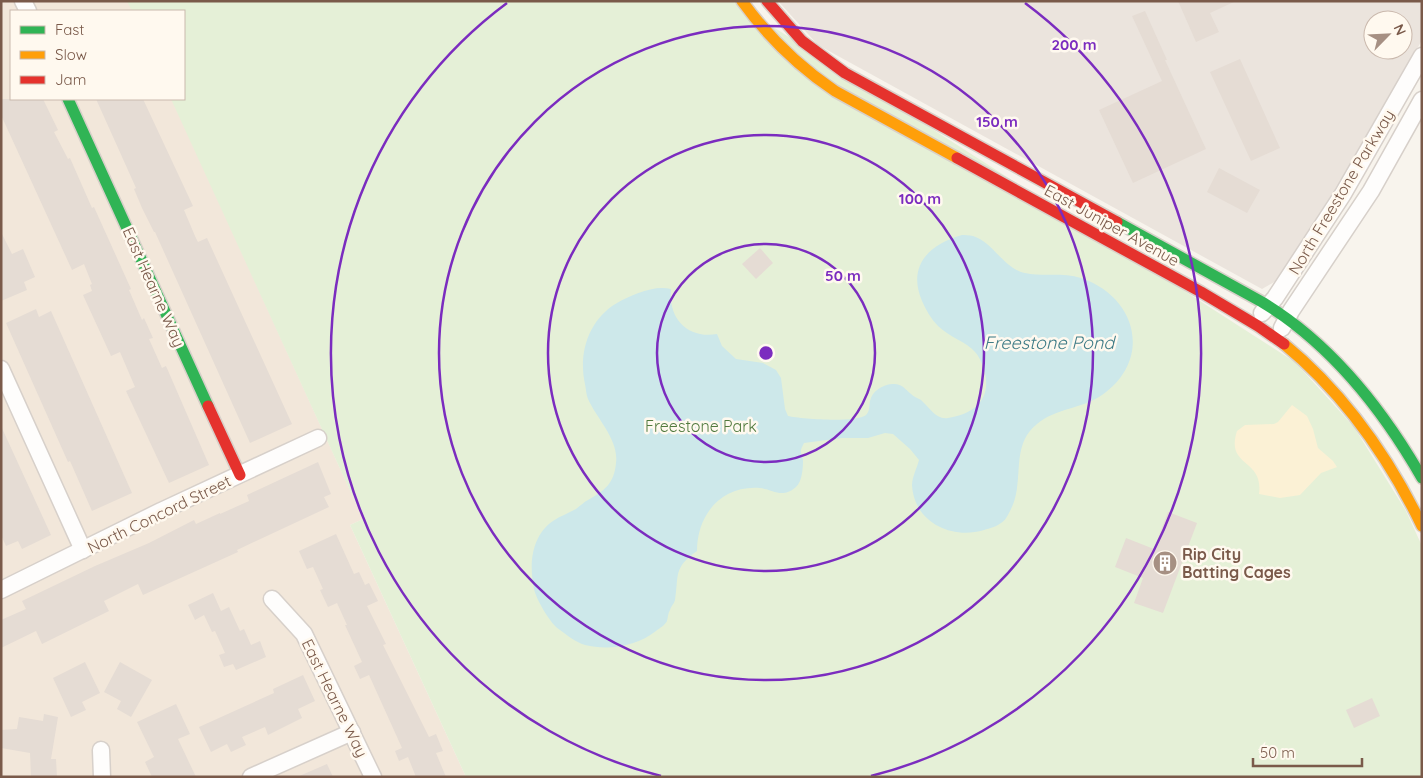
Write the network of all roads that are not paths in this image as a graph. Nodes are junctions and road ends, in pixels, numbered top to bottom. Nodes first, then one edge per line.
1 (742, 1) edge
2 (768, 1) edge
3 (1422, 56) edge
4 (68, 100) edge
5 (1422, 100) edge
6 (1268, 306) junction
7 (1287, 319) junction
8 (1253, 323) junction
9 (1276, 338) junction
10 (1, 368) edge
11 (318, 438) dead end
12 (240, 475) junction
13 (1422, 478) edge
14 (1422, 526) edge
15 (84, 550) junction
16 (1, 590) edge
17 (272, 599) dead end
18 (352, 732) junction
19 (101, 750) dead end
20 (102, 777) edge
21 (251, 777) edge
22 (373, 777) edge

1 - 8 street, East Juniper Avenue
2 - 6 street, East Juniper Avenue
3 - 6 street, North Freestone Parkway
4 - 12 street, East Hearne Way
5 - 7 street, North Freestone Parkway
6 - 7 street, East Juniper Avenue
6 - 8 street, North Freestone Parkway
7 - 9 street, North Freestone Parkway
7 - 13 street, East Juniper Avenue
8 - 9 street, East Juniper Avenue
9 - 14 street, East Juniper Avenue
10 - 15 street
11 - 12 street, North Concord Street
12 - 15 street, North Concord Street
15 - 16 street, North Concord Street
17 - 18 street, East Hearne Way
18 - 21 street
18 - 22 street, East Hearne Way
19 - 20 street

